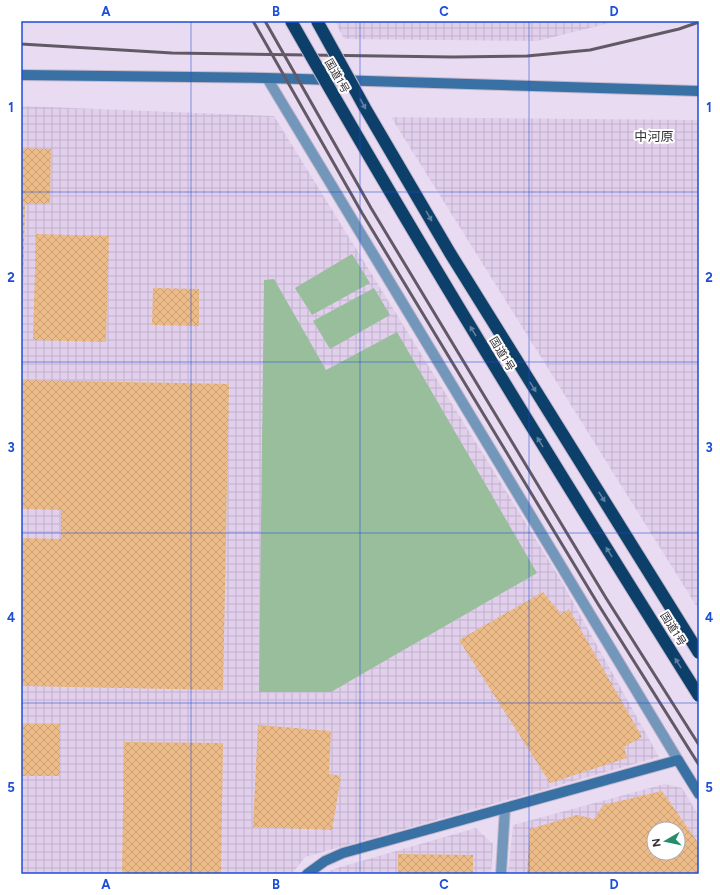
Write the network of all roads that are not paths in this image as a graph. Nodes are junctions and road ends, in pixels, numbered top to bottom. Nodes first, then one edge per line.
1 (291, 21) edge
2 (317, 21) edge
3 (21, 75) edge
4 (267, 78) junction
5 (699, 92) edge
6 (699, 653) edge
7 (699, 696) edge
8 (678, 760) junction
9 (699, 794) edge
10 (505, 808) junction
11 (307, 874) edge
12 (501, 874) edge

7 -> 1 highway, 国道1号, bridge
2 -> 6 highway, 国道1号, bridge
3 - 4 street
4 - 5 street
4 - 8 street
8 - 9 street
8 - 10 street
10 - 11 street
10 - 12 street

